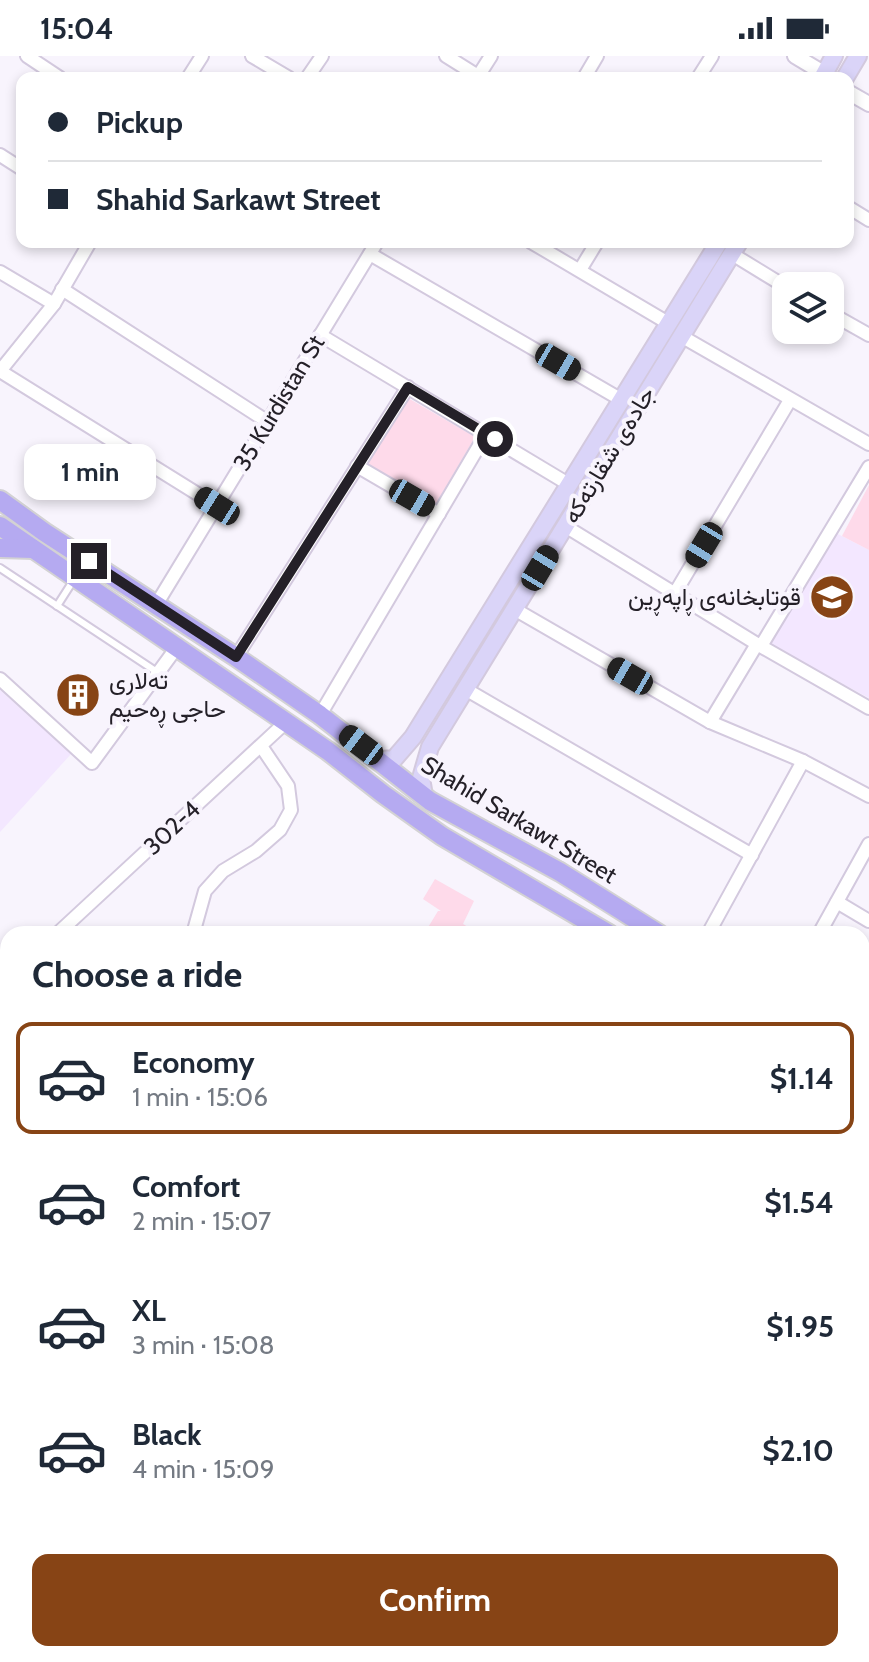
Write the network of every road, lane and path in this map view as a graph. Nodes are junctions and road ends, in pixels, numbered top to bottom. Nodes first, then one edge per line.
1 (27, 56) edge
2 (252, 56) edge
3 (446, 56) edge
4 (795, 56) edge
5 (51, 72) edge
6 (279, 72) edge
7 (470, 72) edge
8 (818, 72) edge
9 (86, 248) edge
10 (374, 248) edge
11 (542, 248) edge
12 (593, 248) edge
13 (715, 248) edge
14 (735, 248) edge
15 (580, 270) junction
16 (0, 272) edge
17 (772, 276) edge
18 (62, 289) junction
19 (54, 304) junction
20 (844, 321) edge
21 (668, 323) junction
22 (320, 335) junction
23 (869, 335) edge
24 (681, 336) junction
25 (0, 371) edge
26 (408, 387) junction
27 (620, 399) junction
28 (790, 400) junction
29 (268, 422) junction
30 (486, 434) junction
31 (869, 444) edge
32 (357, 466) junction
33 (869, 467) edge
34 (570, 485) junction
35 (2, 505) edge
36 (217, 506) junction
37 (439, 514) junction
38 (0, 526) edge
39 (565, 526) junction
40 (0, 548) edge
41 (34, 549) junction
42 (0, 568) edge
43 (75, 578) junction
44 (675, 593) junction
45 (156, 605) junction
46 (57, 606) junction
47 (516, 610) junction
48 (759, 645) junction
49 (177, 647) junction
50 (236, 657) junction
51 (158, 673) junction
52 (0, 679) edge
53 (467, 690) junction
54 (869, 708) edge
55 (320, 715) junction
56 (286, 722) junction
57 (710, 722) junction
58 (413, 737) junction
59 (261, 746) junction
60 (430, 747) junction
61 (381, 760) junction
62 (803, 761) junction
63 (424, 796) junction
64 (869, 796) edge
65 (869, 844) edge
66 (752, 855) junction
67 (837, 902) junction
68 (869, 921) edge
69 (66, 926) edge
70 (195, 926) edge
71 (595, 926) edge
72 (646, 926) edge
73 (712, 926) edge
74 (824, 926) edge

1 - 5 street
2 - 6 street
3 - 7 street
4 - 8 street
9 - 18 street
10 - 22 street, 35 Kurdistan St
10 - 27 street
11 - 15 street
12 - 15 street
13 - 21 main road, جادەی شقارتەکە
14 - 17 street
14 - 24 main road, جادەی شقارتەکە
15 - 21 street
16 - 19 street
18 - 19 street
18 - 29 street
19 - 25 street
20 - 23 street
21 - 27 main road, جادەی شقارتەکە
22 - 26 street
22 - 29 street, 35 Kurdistan St
24 - 28 street
24 - 39 main road, جادەی شقارتەکە
25 - 36 street
26 - 30 street
26 - 32 street
27 - 34 main road, جادەی شقارتەکە
28 - 31 street
28 - 44 street
29 - 36 street, 35 Kurdistan St
30 - 34 street
30 - 37 street
32 - 37 street
32 - 50 street
33 - 48 street
34 - 58 main road, جادەی شقارتەکە
35 - 45 main road, Shahid Sarkawt Street
36 - 45 street, 35 Kurdistan St
37 - 55 street
38 - 41 main road, Shahid Sarkawt Street
39 - 44 street
39 - 47 main road, جادەی شقارتەکە
40 - 41 main road
41 - 43 main road, Shahid Sarkawt Street
42 - 46 lane
43 - 46 lane
43 - 49 main road, Shahid Sarkawt Street
44 - 48 street
45 - 50 main road, Shahid Sarkawt Street
46 - 51 lane
47 - 53 main road, جادەی شقارتەکە
47 - 57 street
48 - 54 street
48 - 57 street
49 - 51 street
49 - 56 main road, Shahid Sarkawt Street
50 - 55 main road, Shahid Sarkawt Street
51 - 52 street
53 - 60 main road, جادەی شقارتەکە
53 - 66 street
55 - 61 main road, Shahid Sarkawt Street
56 - 59 street, 302-4
56 - 71 main road, Shahid Sarkawt Street
57 - 62 street
58 - 60 main road
58 - 61 main road, جادەی شقارتەکە
59 - 69 street, 302-4
59 - 70 street
60 - 63 main road, جادەی شقارتەکە
61 - 63 main road, Shahid Sarkawt Street
62 - 64 street
62 - 66 street
63 - 72 main road, Shahid Sarkawt Street
65 - 67 street
66 - 73 street
67 - 68 street
67 - 74 street

